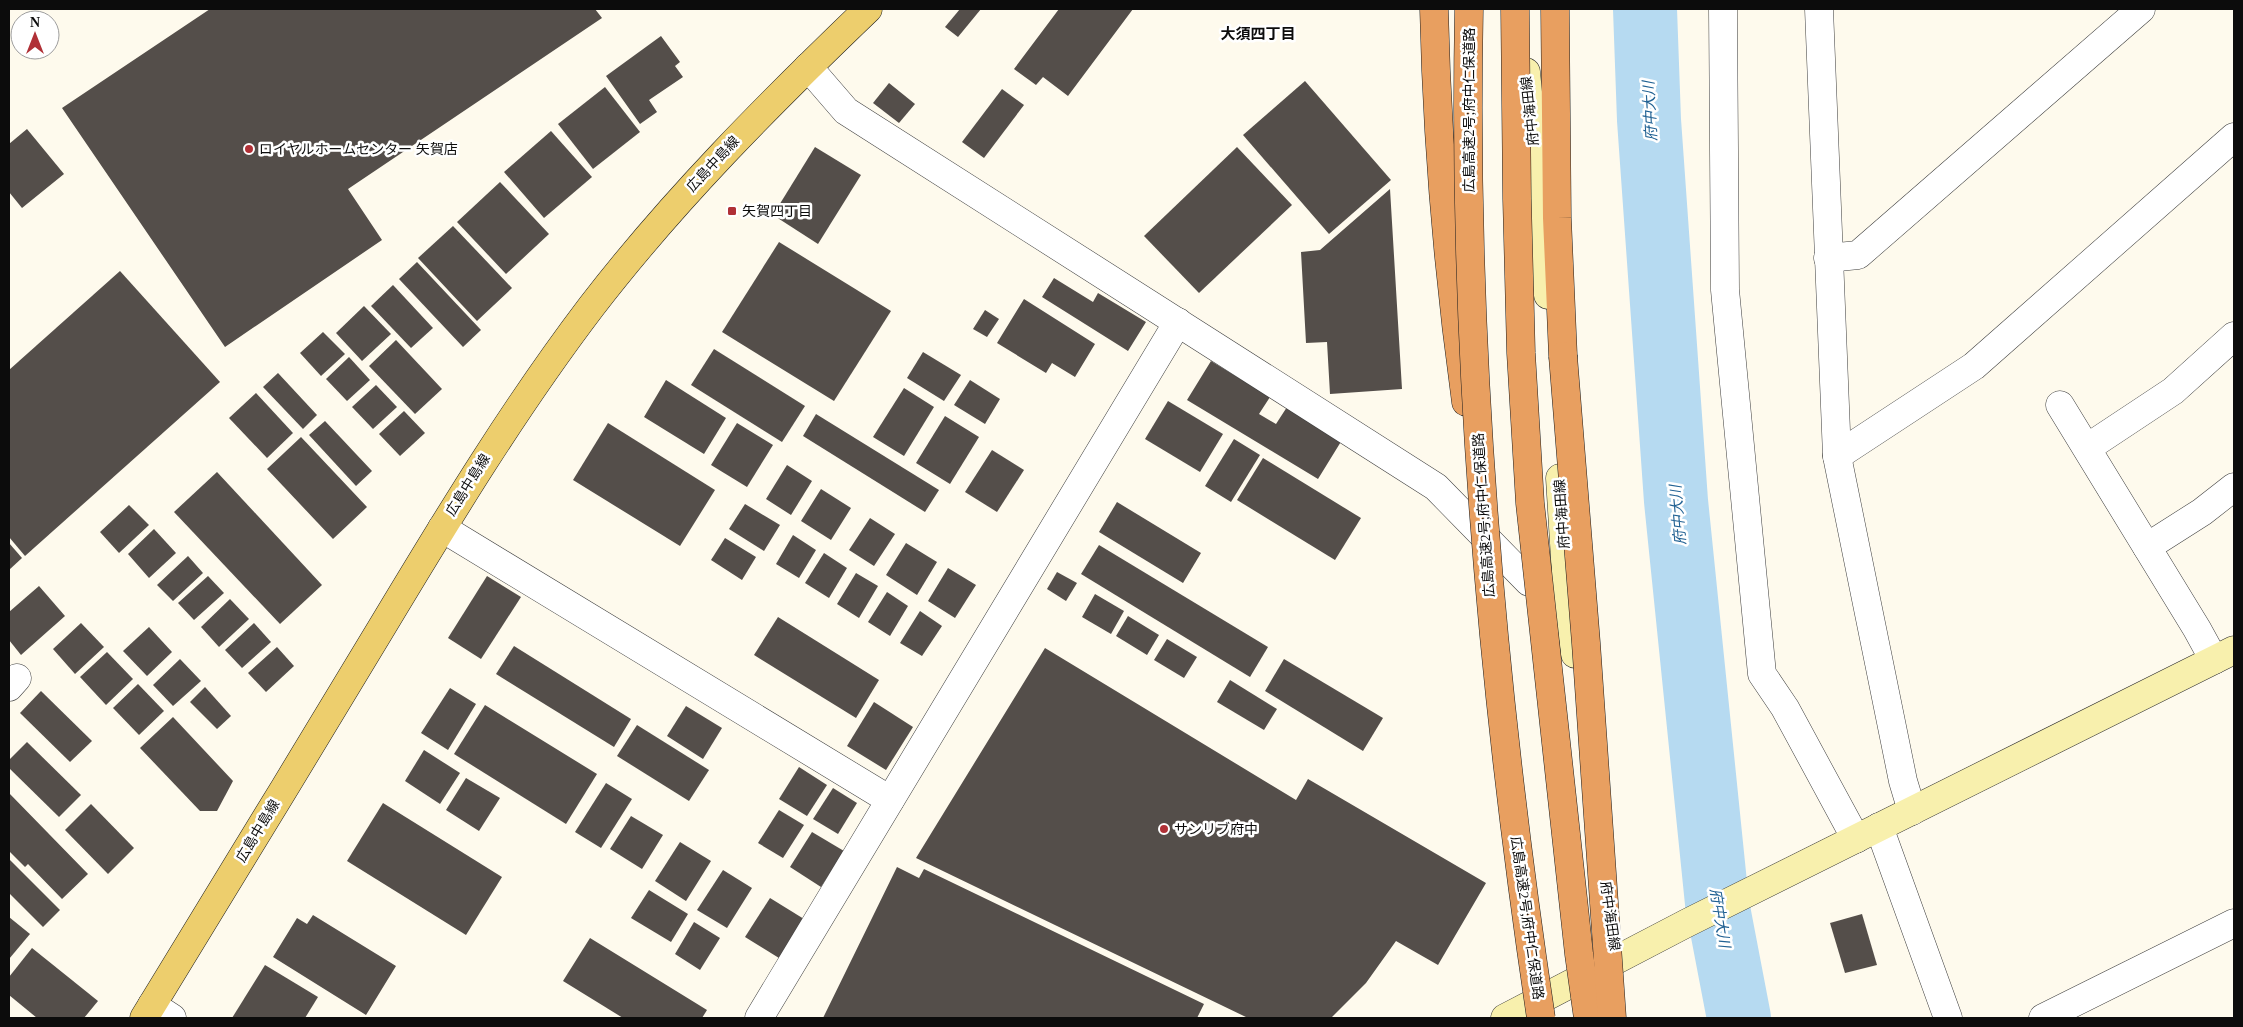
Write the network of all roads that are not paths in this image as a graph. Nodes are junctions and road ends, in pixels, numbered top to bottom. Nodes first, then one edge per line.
1 (868, 9) edge
2 (1434, 9) edge
3 (1469, 9) edge
4 (1516, 9) edge
5 (1555, 9) edge
6 (1723, 9) edge
7 (1819, 9) edge
8 (2140, 9) edge
9 (808, 67) junction
10 (2234, 137) edge
11 (1828, 258) junction
12 (1178, 322) junction
13 (2234, 336) edge
14 (2060, 405) dead end
15 (2087, 448) junction
16 (1837, 456) junction
17 (2234, 486) edge
18 (1482, 505) junction
19 (442, 528) junction
20 (2147, 547) junction
21 (1567, 591) junction
22 (2224, 655) edge
23 (890, 800) junction
24 (1912, 811) junction
25 (1867, 833) junction
26 (2234, 923) edge
27 (1616, 960) junction
28 (156, 1014) edge
29 (759, 1018) edge
30 (1505, 1018) edge
31 (1541, 1018) edge
32 (1588, 1018) edge
33 (1612, 1018) edge
34 (1625, 1018) edge
35 (1948, 1018) edge
36 (2043, 1018) edge

1 - 9 main road, 広島中島線
2 - 18 highway, bridge
3 - 18 highway, 広島高速2号;府中仁保道路, bridge
4 - 21 main road, 府中海田線
4 - 32 highway, bridge
5 - 33 highway, bridge
6 - 25 street
7 - 11 street
8 - 11 street
9 - 12 street
9 - 19 main road, 広島中島線
10 - 16 street
11 - 16 street
12 - 21 street
12 - 23 street
13 - 15 street
14 - 15 street
15 - 20 street
16 - 24 street
17 - 20 street
18 - 31 highway, 広島高速2号;府中仁保道路, bridge
19 - 23 street
19 - 28 main road, 広島中島線
20 - 22 street
21 - 27 main road, 府中海田線
22 - 24 main road
23 - 29 street
24 - 25 main road
25 - 27 main road
25 - 35 street
26 - 36 street
27 - 30 main road
27 - 34 main road, 府中海田線

